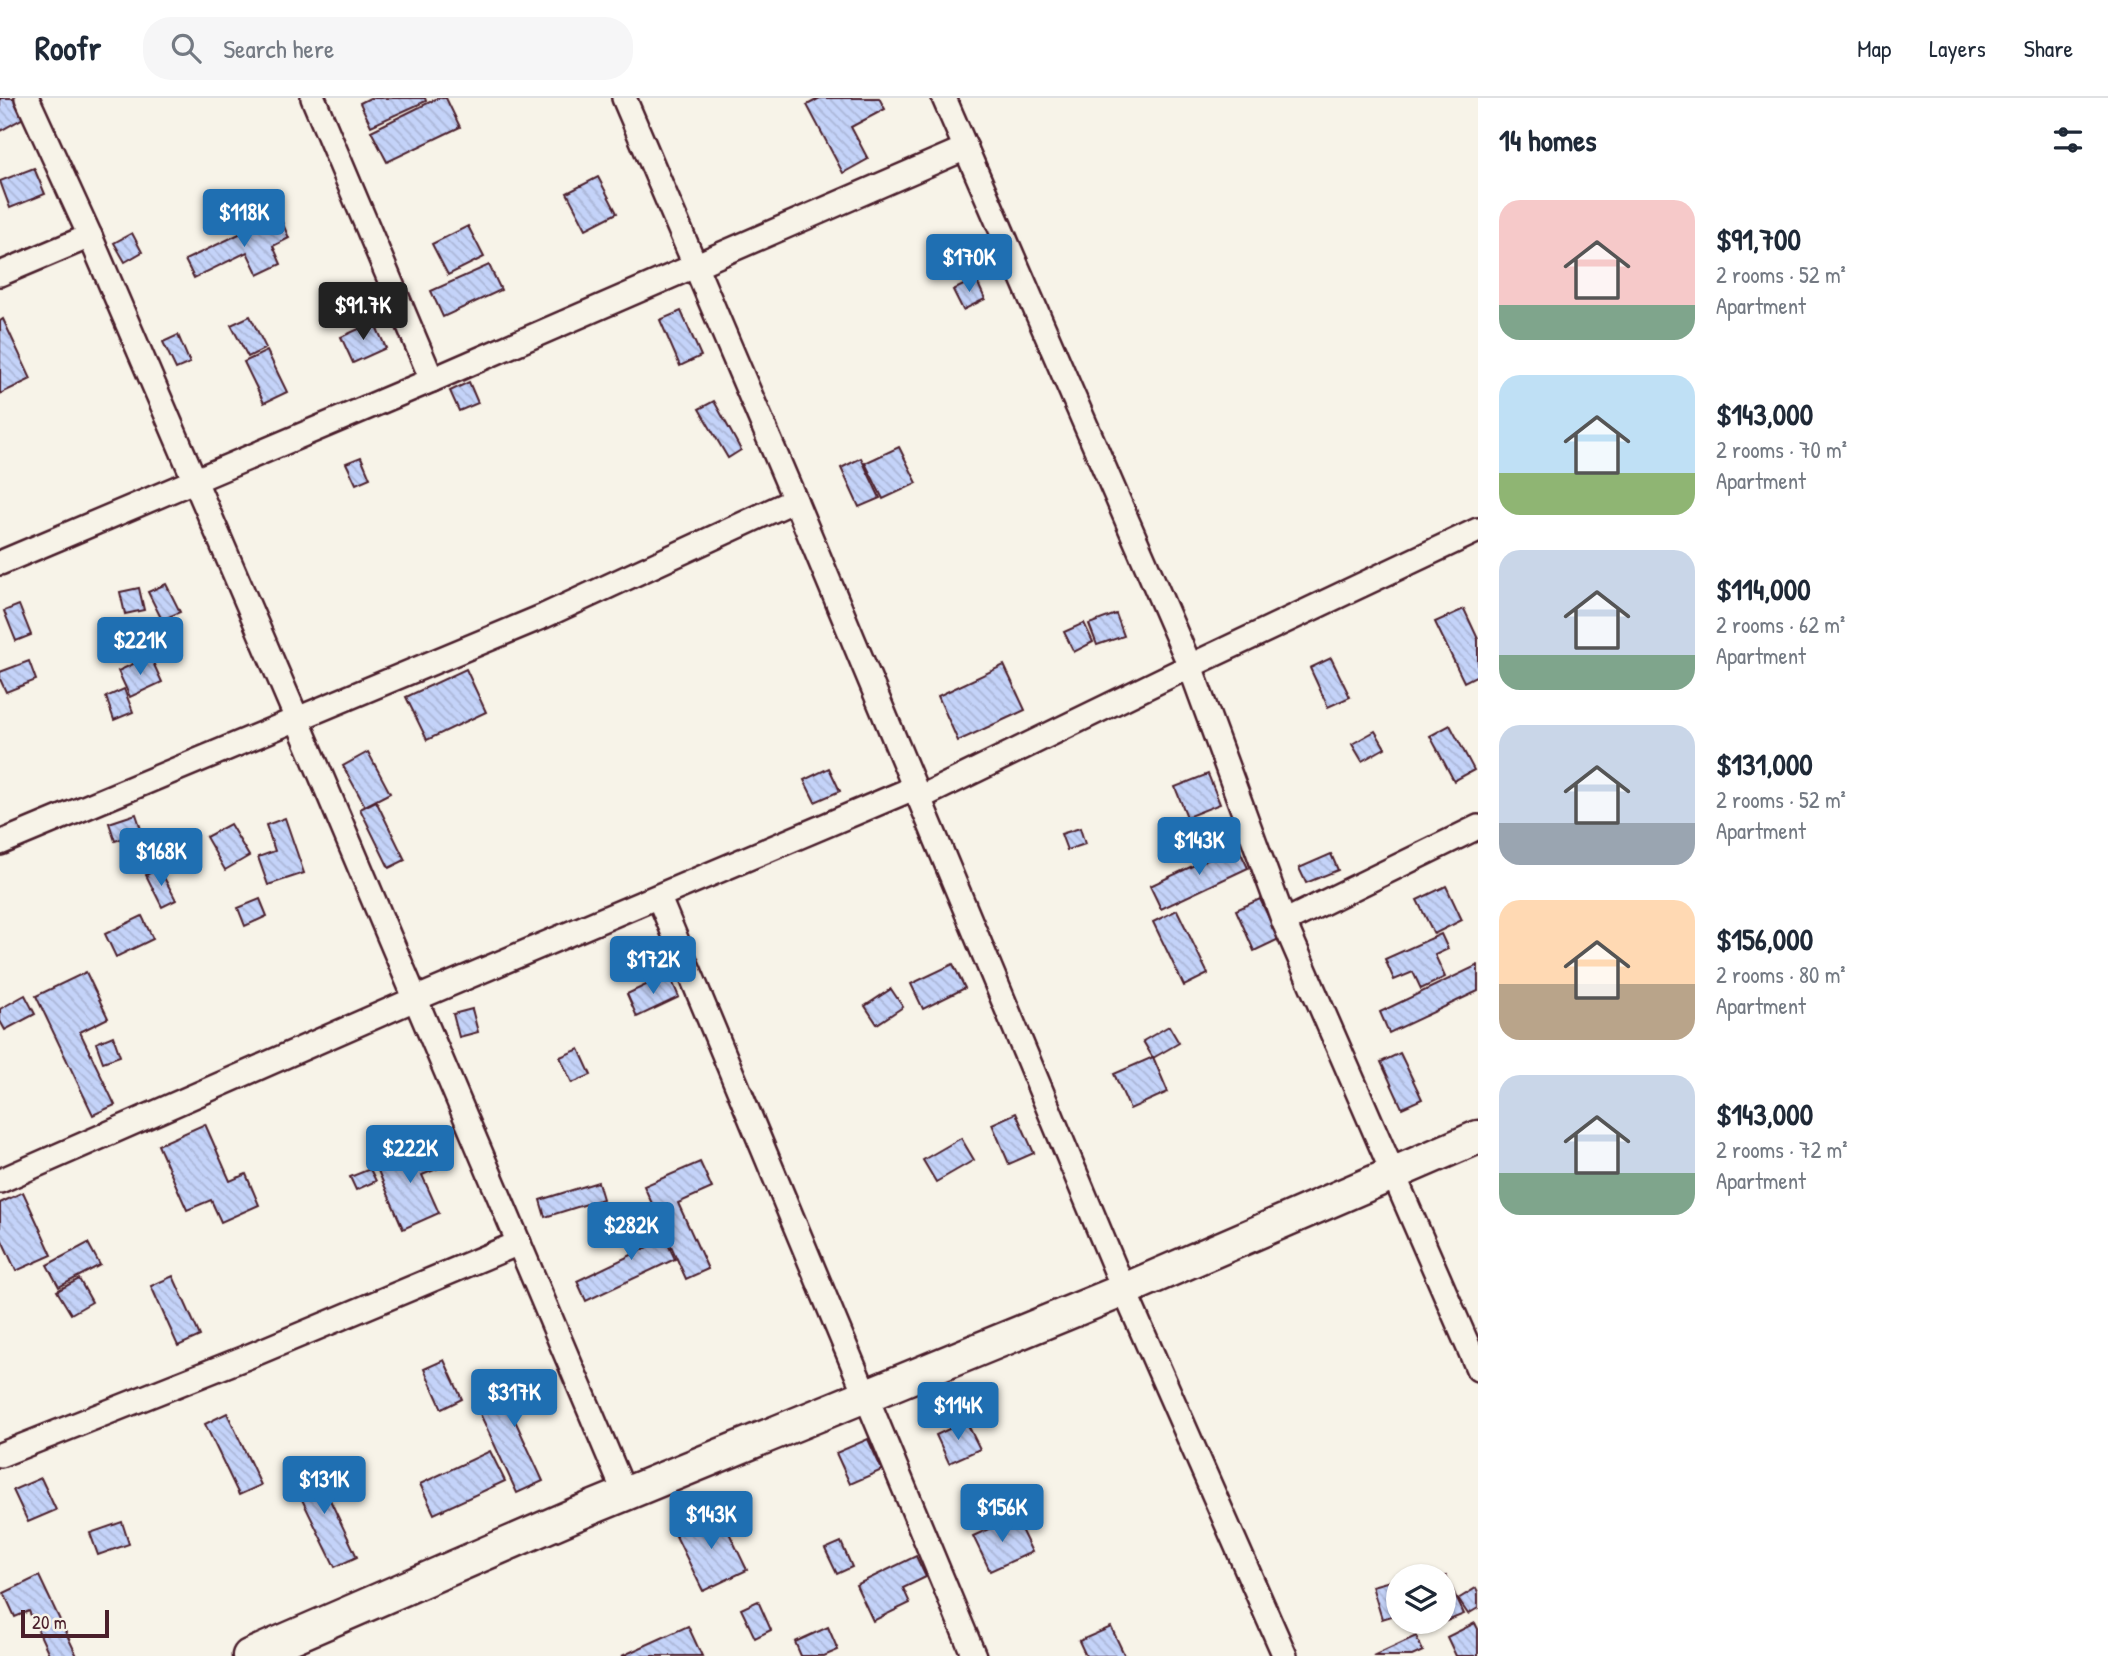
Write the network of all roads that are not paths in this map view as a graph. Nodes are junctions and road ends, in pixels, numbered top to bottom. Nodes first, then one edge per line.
1 (27, 98) edge
2 (313, 98) edge
3 (624, 98) edge
4 (944, 98) edge
5 (966, 148) junction
6 (90, 236) junction
7 (695, 264) junction
8 (0, 274) edge
9 (432, 380) junction
10 (195, 481) junction
11 (795, 500) junction
12 (1478, 530) edge
13 (0, 563) edge
14 (1190, 666) junction
15 (297, 719) junction
16 (917, 793) junction
17 (1478, 827) edge
18 (0, 843) edge
19 (659, 898) junction
20 (1284, 922) junction
21 (415, 999) junction
22 (1478, 1137) edge
23 (1393, 1174) junction
24 (0, 1181) edge
25 (519, 1243) junction
26 (1124, 1290) junction
27 (1478, 1369) edge
28 (865, 1396) junction
29 (0, 1455) edge
30 (625, 1494) junction
31 (249, 1656) edge
32 (974, 1656) edge
33 (1286, 1656) edge

1 - 6 street
2 - 9 street
3 - 7 street
4 - 5 street
5 - 7 street
5 - 14 street
6 - 8 street
6 - 10 street
7 - 9 street
7 - 11 street
9 - 10 street
10 - 13 street
10 - 15 street
11 - 15 street
11 - 16 street
12 - 14 street
14 - 16 street
14 - 20 street
15 - 18 street
15 - 21 street
16 - 19 street
16 - 26 street
17 - 20 street
19 - 21 street
19 - 28 street
20 - 23 street
21 - 24 street
21 - 25 street
22 - 23 street
23 - 26 street
23 - 27 street
25 - 29 street
25 - 30 street
26 - 28 street
26 - 33 street
28 - 30 street
28 - 32 street
30 - 31 street

